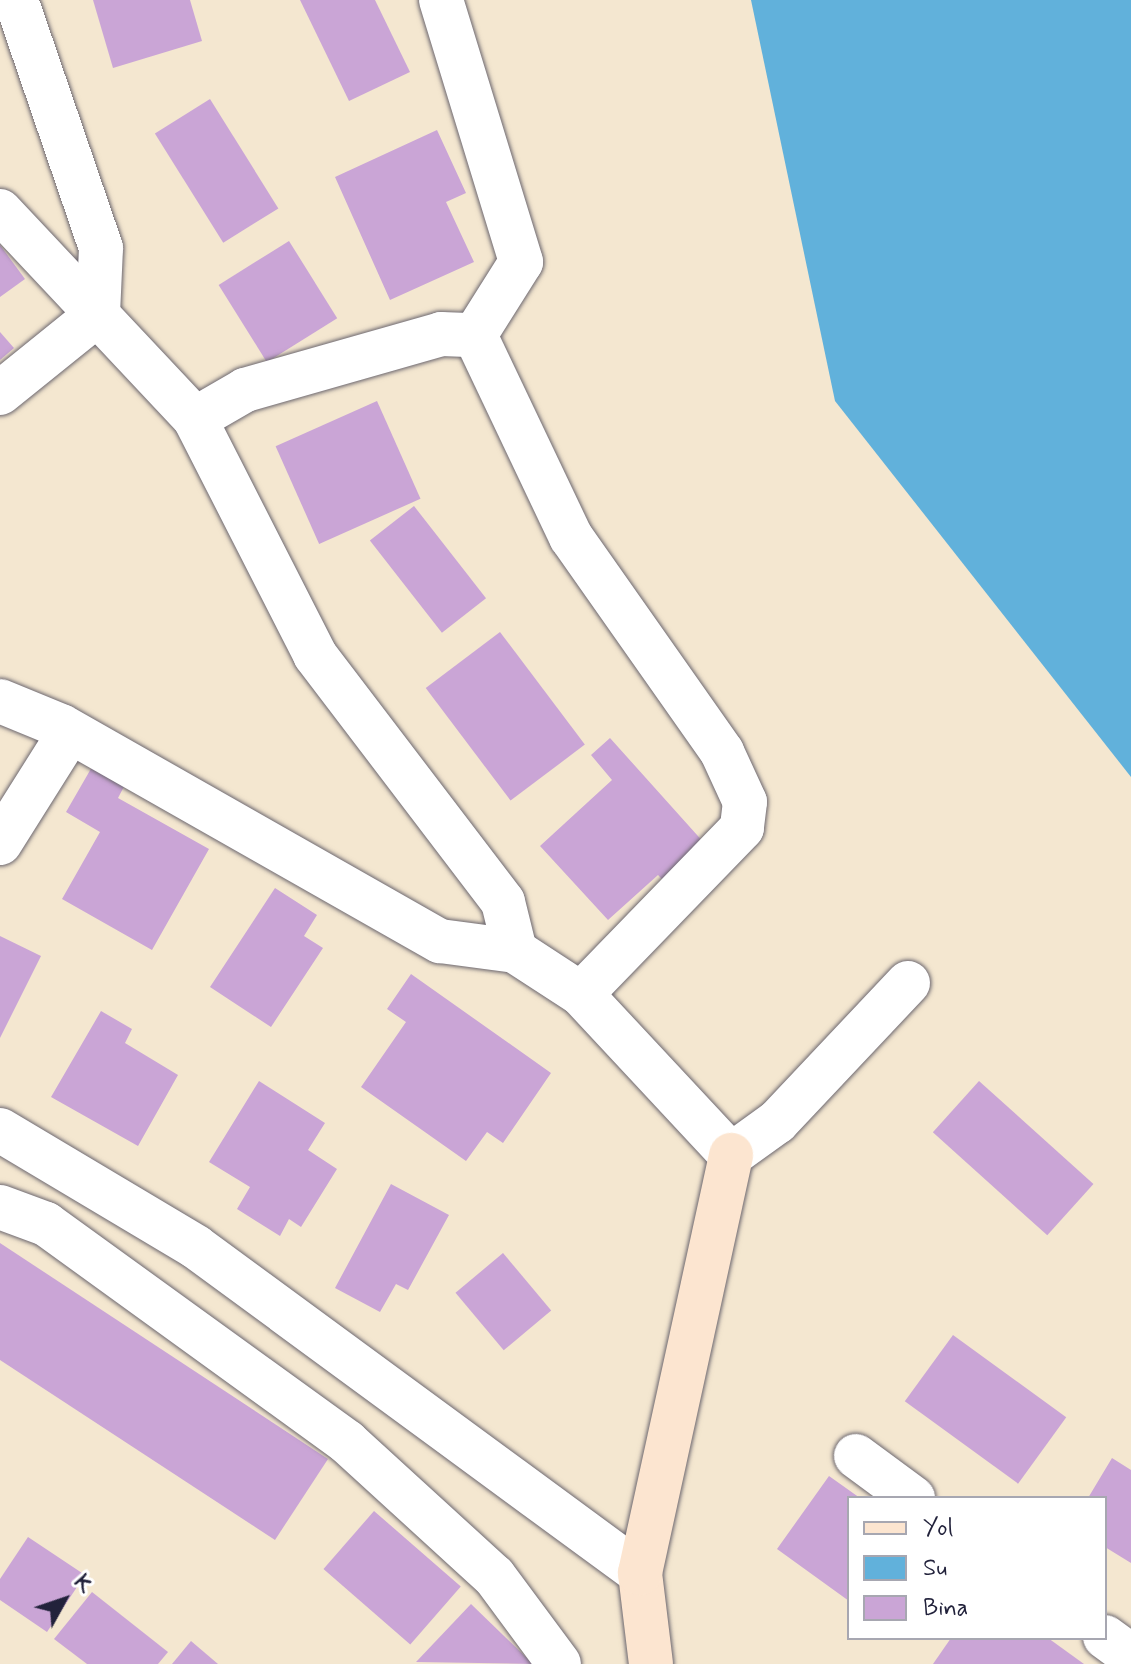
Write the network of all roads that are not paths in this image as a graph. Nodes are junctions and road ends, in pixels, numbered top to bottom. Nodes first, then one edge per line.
1 (16, 0) edge
2 (441, 0) edge
3 (0, 211) edge
4 (98, 314) junction
5 (475, 335) junction
6 (0, 393) edge
7 (195, 419) junction
8 (0, 701) edge
9 (70, 732) junction
10 (0, 843) edge
11 (515, 951) junction
12 (908, 983) dead end
13 (581, 994) junction
14 (0, 1130) edge
15 (731, 1155) junction
16 (0, 1207) edge
17 (856, 1456) dead end
18 (910, 1496) edge
19 (640, 1573) junction
20 (1107, 1638) edge
21 (650, 1649) edge
22 (1131, 1656) edge
23 (559, 1664) edge

1 - 4 street
2 - 5 street
3 - 4 street
4 - 6 street
4 - 7 street
5 - 7 street
5 - 13 street
7 - 11 street
8 - 9 street
9 - 10 street
9 - 11 street
11 - 13 street
12 - 15 street
13 - 15 street
14 - 19 street
15 - 19 street
16 - 23 street
17 - 18 street
19 - 21 street
20 - 22 street

